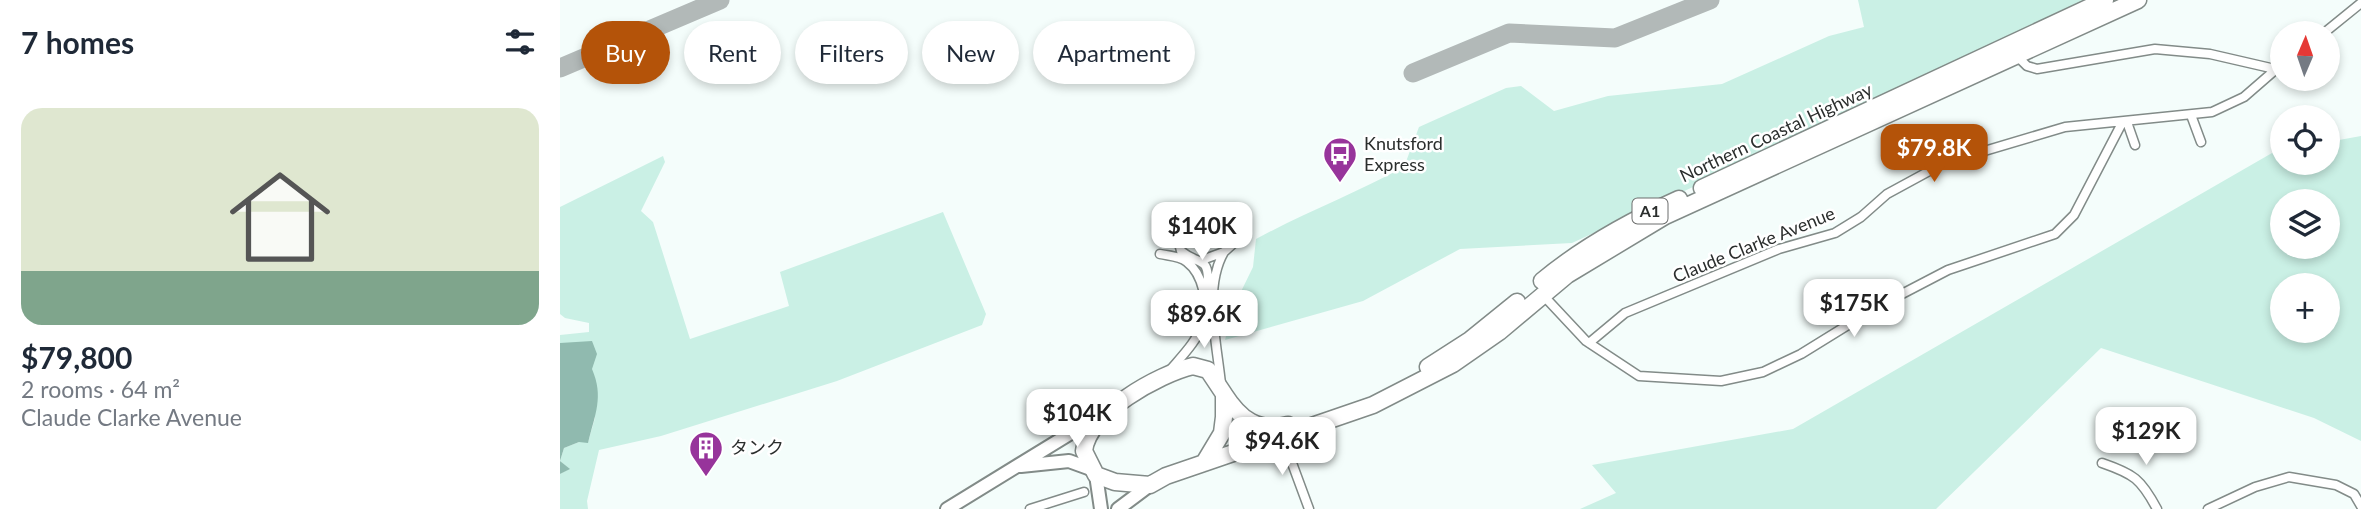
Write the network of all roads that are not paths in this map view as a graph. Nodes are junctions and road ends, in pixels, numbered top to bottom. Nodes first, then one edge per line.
1 (2105, 0) edge
2 (2138, 0) edge
3 (2361, 3) edge
4 (2339, 21) edge
5 (2012, 50) junction
6 (2270, 65) edge
7 (2270, 75) edge
8 (2191, 115) junction
9 (2125, 122) junction
10 (2201, 142) dead end
11 (2135, 145) dead end
12 (1224, 252) junction
13 (1160, 254) dead end
14 (1202, 260) junction
15 (1204, 293) junction
16 (1542, 294) junction
17 (1589, 343) junction
18 (1169, 371) junction
19 (1223, 392) junction
20 (1122, 401) junction
21 (1282, 436) junction
22 (1205, 463) junction
23 (2102, 463) dead end
24 (1013, 468) junction
25 (1093, 472) junction
26 (1150, 485) junction
27 (1084, 492) dead end
28 (2361, 506) edge
29 (947, 509) edge
30 (1030, 509) edge
31 (1101, 509) edge
32 (1118, 509) edge
33 (1309, 509) edge
34 (2157, 509) edge
35 (2208, 509) edge

1 - 5 highway, Northern Coastal Highway / A1
2 - 5 highway, Northern Coastal Highway / A1
3 - 4 street
5 - 6 street
5 - 16 highway, Northern Coastal Highway / A1
5 - 19 highway, Northern Coastal Highway / A1
7 - 8 street, Claude Clarke Avenue
8 - 9 street, Claude Clarke Avenue
8 - 10 street
9 - 11 street
9 - 17 street, Claude Clarke Avenue
9 - 17 street
12 - 14 street
12 - 14 street
12 - 19 street
13 - 15 street
14 - 15 street
15 - 18 street
16 - 17 street
16 - 21 highway, Northern Coastal Highway / A1
18 - 19 highway, A1
18 - 20 highway, A1
19 - 22 highway
20 - 24 main road
20 - 25 highway, A1
21 - 22 highway, Northern Coastal Highway / A1
21 - 33 street
22 - 26 highway, A1
23 - 34 street
24 - 25 main road
24 - 29 main road
25 - 26 highway, A1
25 - 31 main road, A1
26 - 32 main road, A1
27 - 30 street
28 - 35 street

